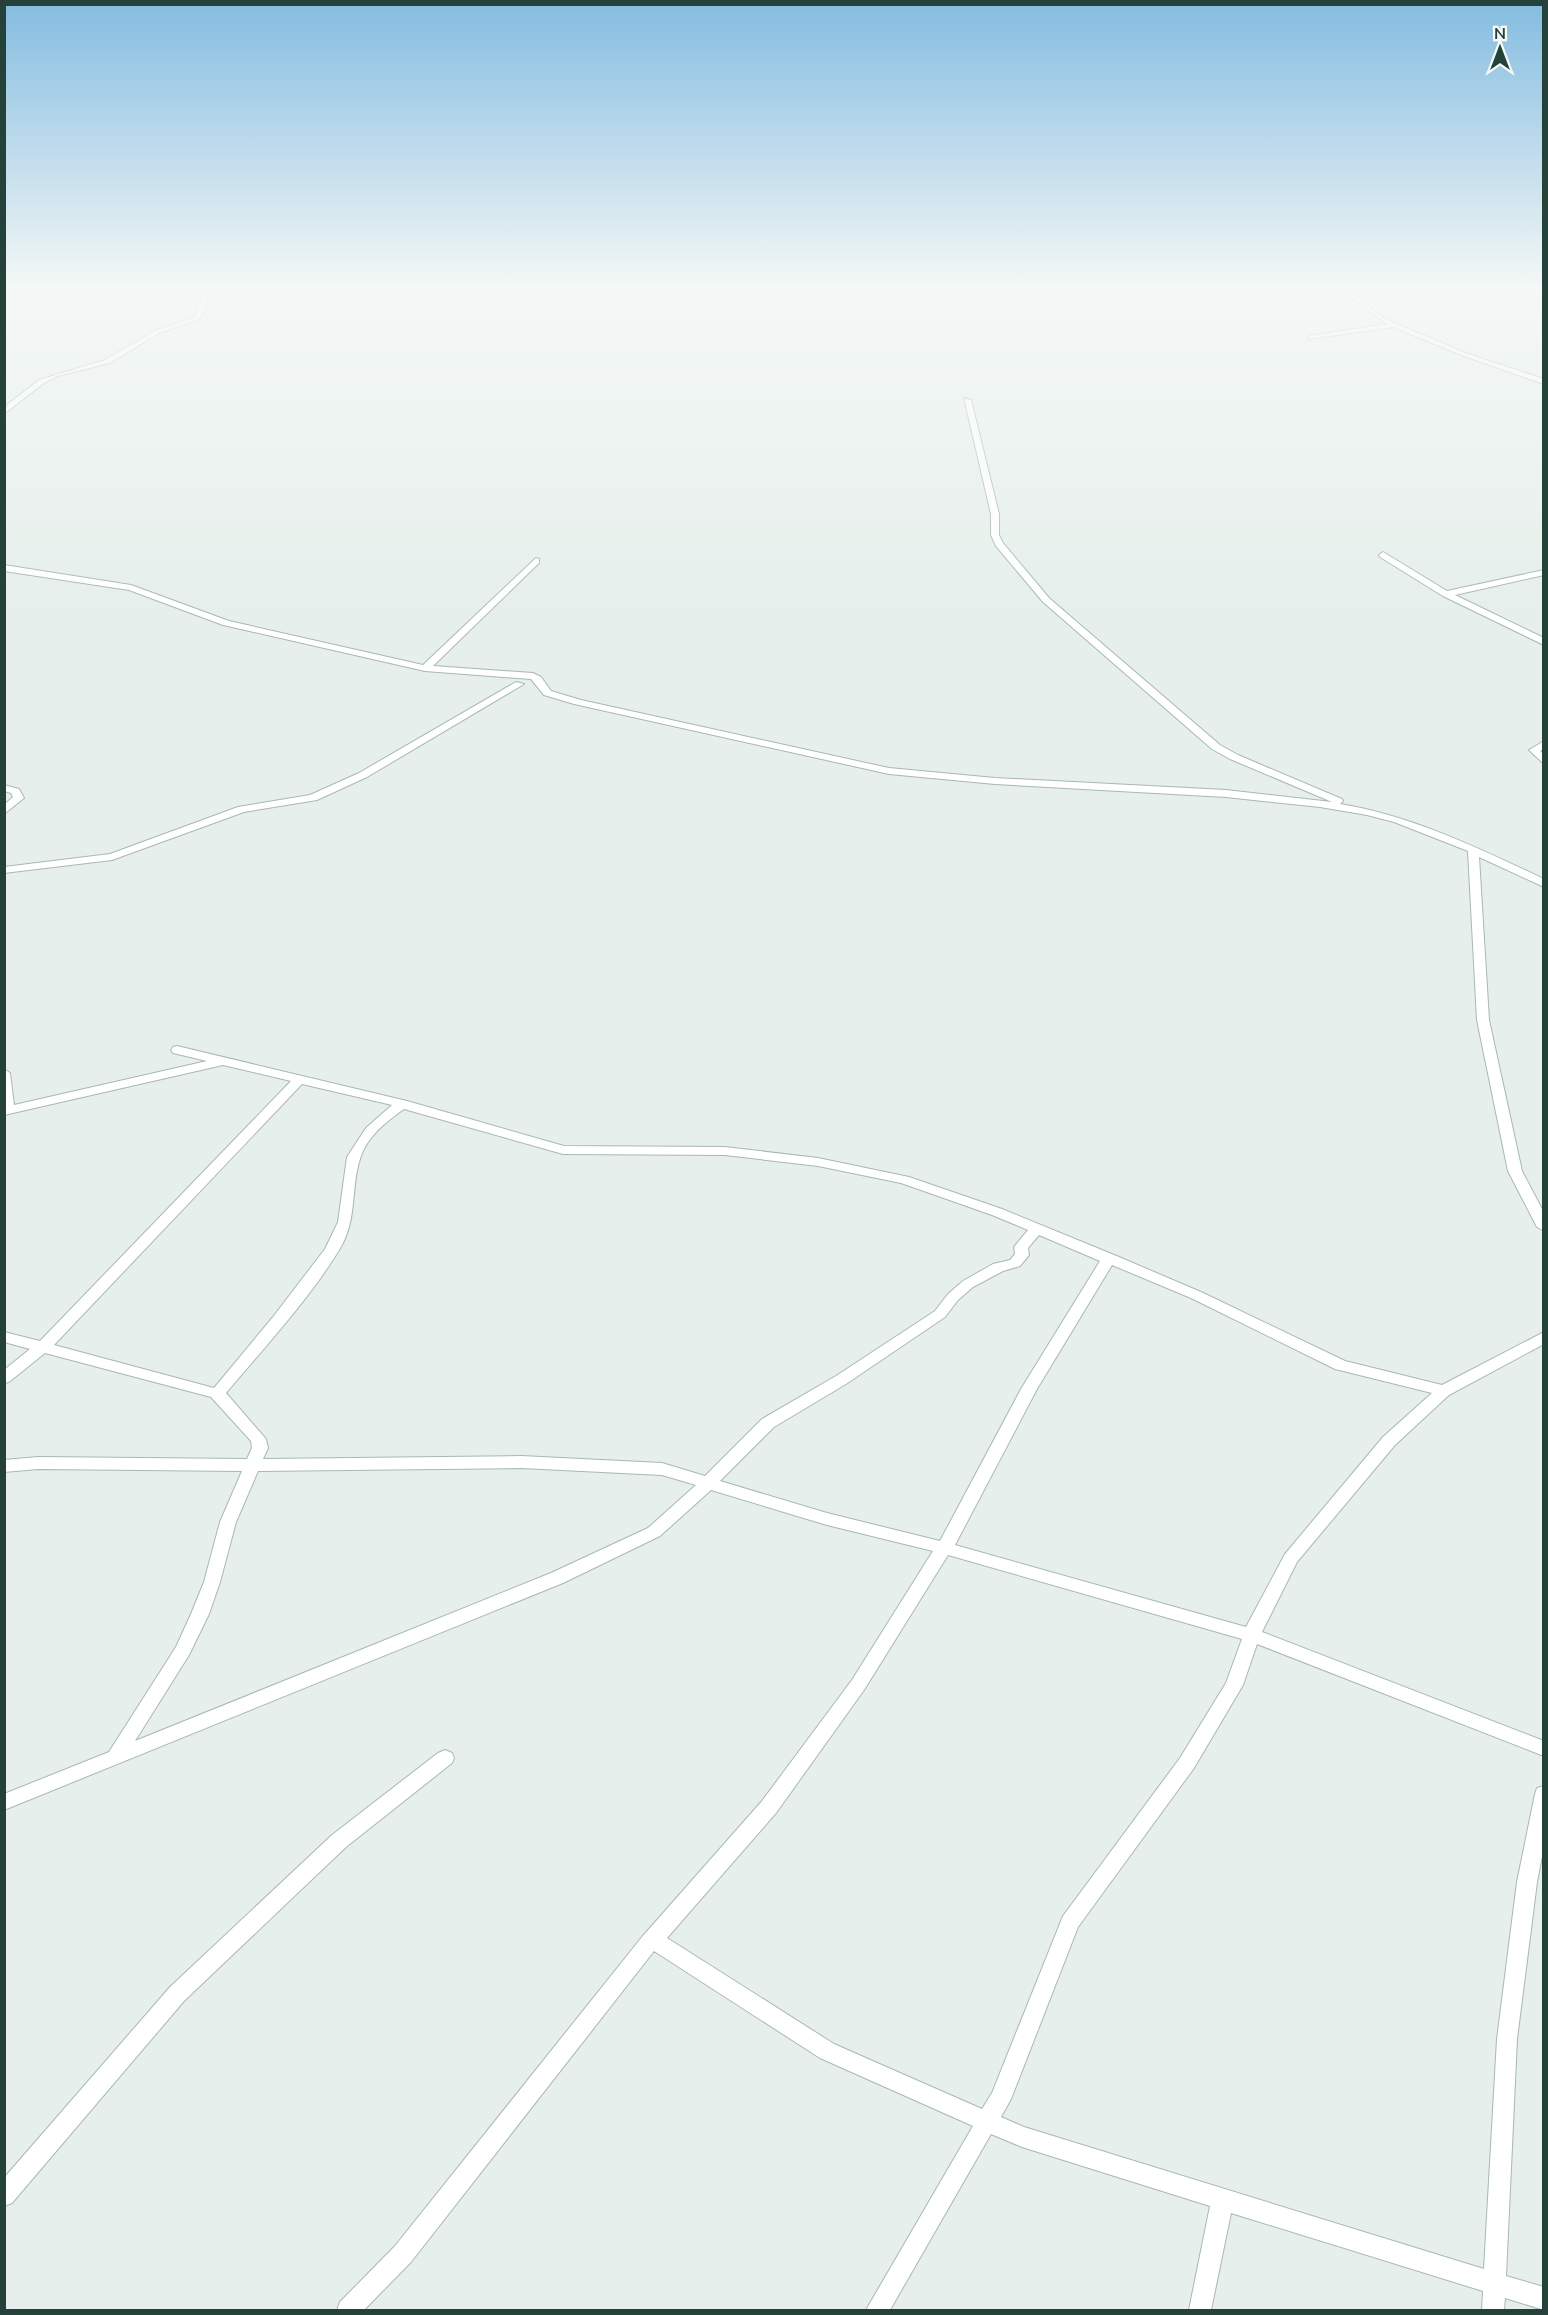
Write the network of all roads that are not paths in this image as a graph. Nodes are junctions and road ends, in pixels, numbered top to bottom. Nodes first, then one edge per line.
1 (20, 395) edge
2 (967, 400) dead end
3 (4, 412) edge
4 (1383, 555) dead end
5 (536, 561) dead end
6 (4, 568) edge
7 (1544, 572) edge
8 (1446, 594) junction
9 (1544, 642) edge
10 (425, 668) junction
11 (489, 674) junction
12 (519, 684) junction
13 (547, 693) junction
14 (1544, 744) edge
15 (1544, 761) edge
16 (4, 788) edge
17 (4, 811) edge
18 (1362, 811) junction
19 (1473, 850) junction
20 (4, 870) edge
21 (1544, 884) edge
22 (177, 1050) dead end
23 (222, 1061) junction
24 (4, 1073) edge
25 (299, 1080) junction
26 (402, 1104) junction
27 (6, 1111) edge
28 (1544, 1227) edge
29 (1038, 1228) junction
30 (1110, 1260) junction
31 (1544, 1336) edge
32 (4, 1337) edge
33 (43, 1347) junction
34 (4, 1378) edge
35 (1444, 1391) junction
36 (218, 1395) junction
37 (252, 1464) junction
38 (4, 1466) edge
39 (707, 1484) junction
40 (945, 1548) junction
41 (1252, 1635) junction
42 (1544, 1749) edge
43 (115, 1758) junction
44 (445, 1758) dead end
45 (1544, 1794) edge
46 (4, 1802) edge
47 (652, 1941) junction
48 (986, 2121) junction
49 (4, 2195) edge
50 (1222, 2200) junction
51 (1495, 2285) junction
52 (1544, 2299) edge
53 (348, 2310) edge
54 (877, 2310) edge
55 (1200, 2310) edge
56 (1493, 2310) edge

1 - 3 street
2 - 18 street
4 - 8 street
5 - 10 street
6 - 10 street
7 - 8 street
8 - 9 street
10 - 11 street
11 - 12 street
11 - 13 street
12 - 13 street
12 - 20 street
13 - 18 street
14 - 15 street
16 - 17 street
18 - 19 street
19 - 21 street
19 - 28 street
22 - 23 street
23 - 25 street
23 - 27 street
24 - 27 street
25 - 26 street
25 - 33 street
26 - 29 street
26 - 36 street
29 - 30 street
29 - 39 street
30 - 35 street
30 - 40 street
31 - 35 street
32 - 33 street
33 - 34 street
33 - 36 street
35 - 41 street
36 - 37 street
37 - 38 street
37 - 39 street
37 - 43 street
39 - 40 street
39 - 43 street
40 - 41 street
40 - 47 street
41 - 42 street
41 - 48 street
43 - 46 street
44 - 49 street
45 - 51 street
47 - 48 street
47 - 53 street
48 - 50 street
48 - 54 street
50 - 51 street
50 - 55 street
51 - 52 street
51 - 56 street

